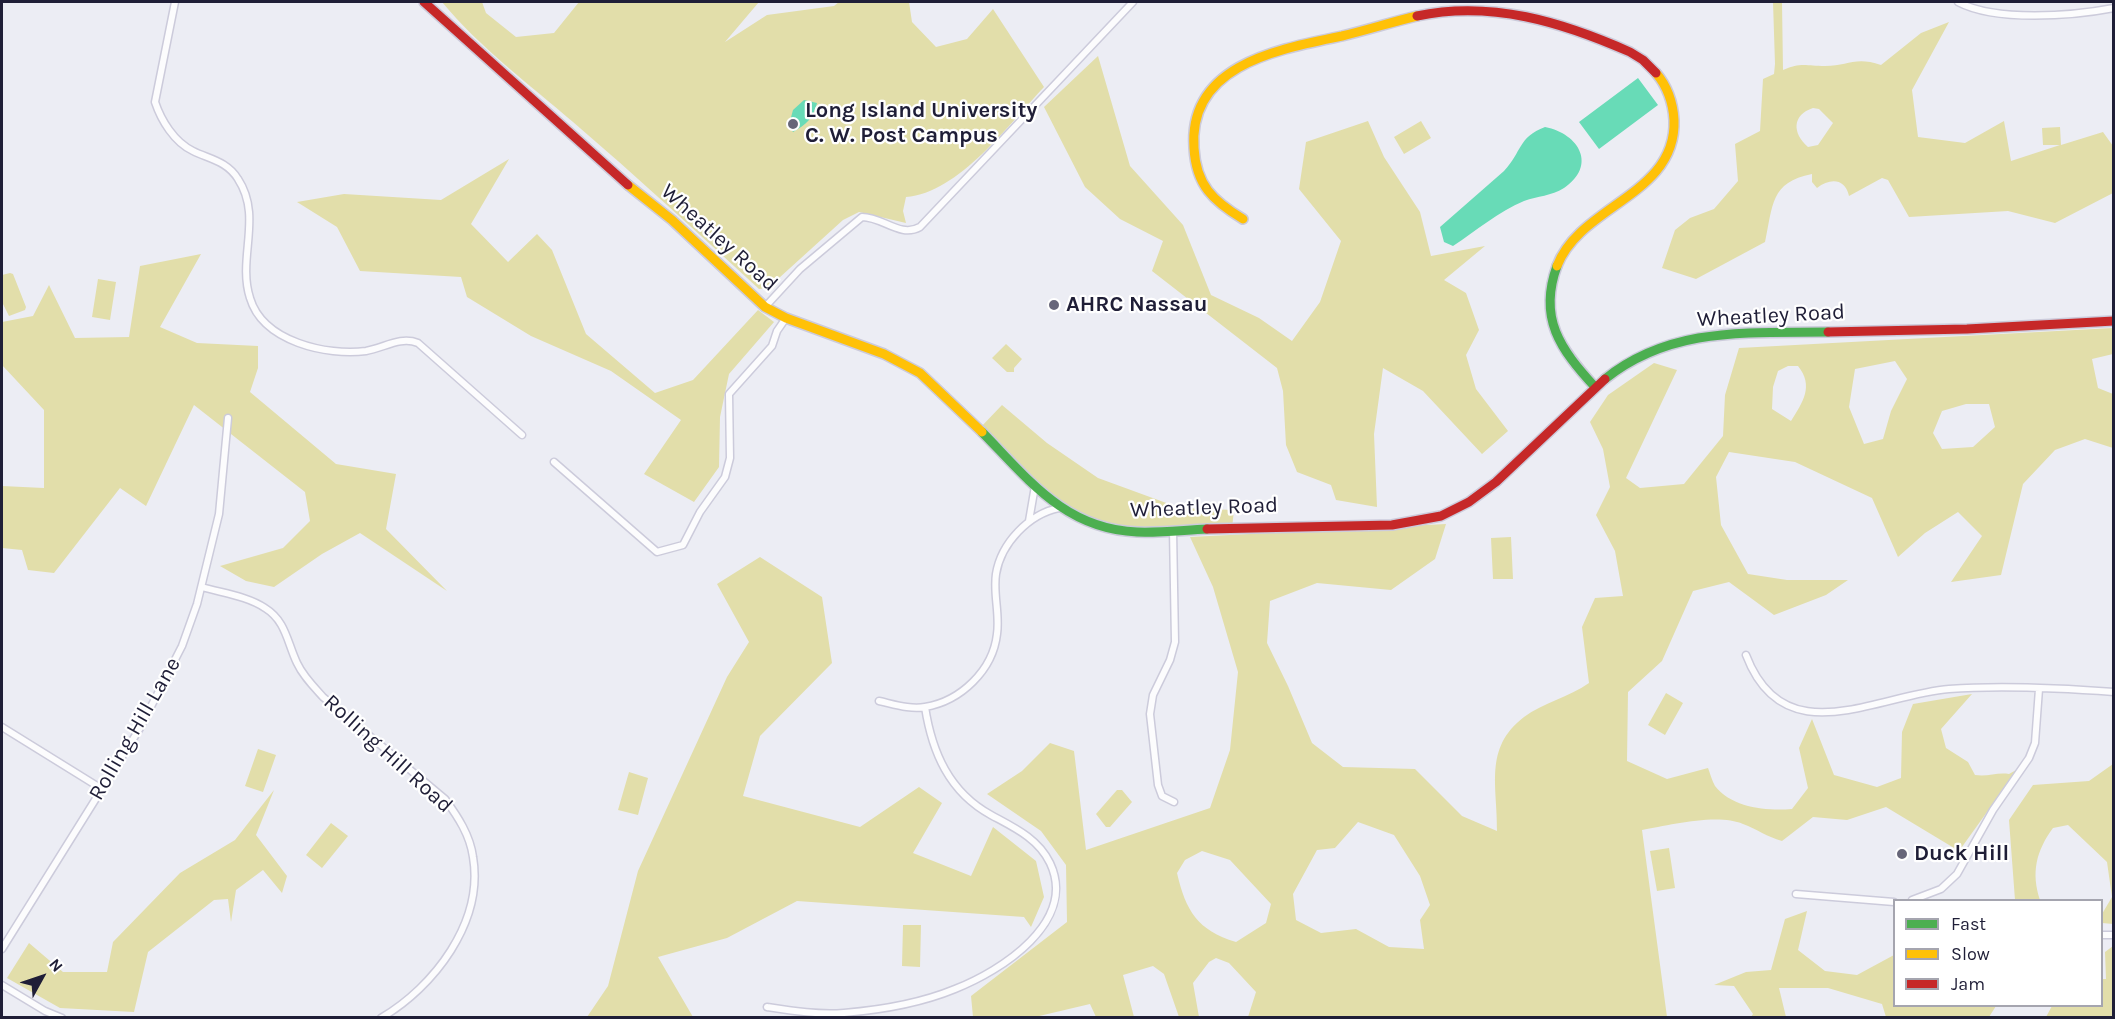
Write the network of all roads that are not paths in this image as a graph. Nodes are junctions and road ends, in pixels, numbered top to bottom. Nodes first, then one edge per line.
1 (175, 2) edge
2 (424, 2) edge
3 (1133, 2) edge
4 (1958, 2) edge
5 (2114, 8) edge
6 (1243, 219) dead end
7 (765, 307) junction
8 (786, 318) junction
9 (2114, 321) edge
10 (1595, 387) junction
11 (228, 418) dead end
12 (522, 435) dead end
13 (554, 462) dead end
14 (1035, 486) junction
15 (1059, 508) junction
16 (1029, 521) junction
17 (1173, 530) junction
18 (202, 587) junction
19 (1746, 655) dead end
20 (2039, 689) junction
21 (2114, 692) edge
22 (879, 701) dead end
23 (925, 707) junction
24 (2, 727) edge
25 (102, 789) junction
26 (1174, 802) dead end
27 (1796, 894) dead end
28 (1915, 899) edge
29 (1893, 902) edge
30 (2, 949) edge
31 (2, 984) edge
32 (767, 1006) dead end
33 (62, 1017) edge
34 (381, 1017) edge

1 - 12 street
2 - 7 main road, Wheatley Road
3 - 7 street
4 - 5 street
6 - 10 main road
7 - 8 main road, Wheatley Road
8 - 13 street
8 - 14 main road, Wheatley Road
9 - 10 main road, Wheatley Road
10 - 17 main road, Wheatley Road
11 - 18 street, Rolling Hill Lane
14 - 15 main road, Wheatley Road
14 - 16 street
15 - 16 street
15 - 17 main road, Wheatley Road
16 - 23 street
17 - 26 street
18 - 25 street, Rolling Hill Lane
18 - 34 street, Rolling Hill Road
19 - 20 street
20 - 21 street
20 - 28 street
22 - 23 street
23 - 32 street
24 - 25 street
25 - 30 street, Rolling Hill Lane
27 - 29 street
31 - 33 street

